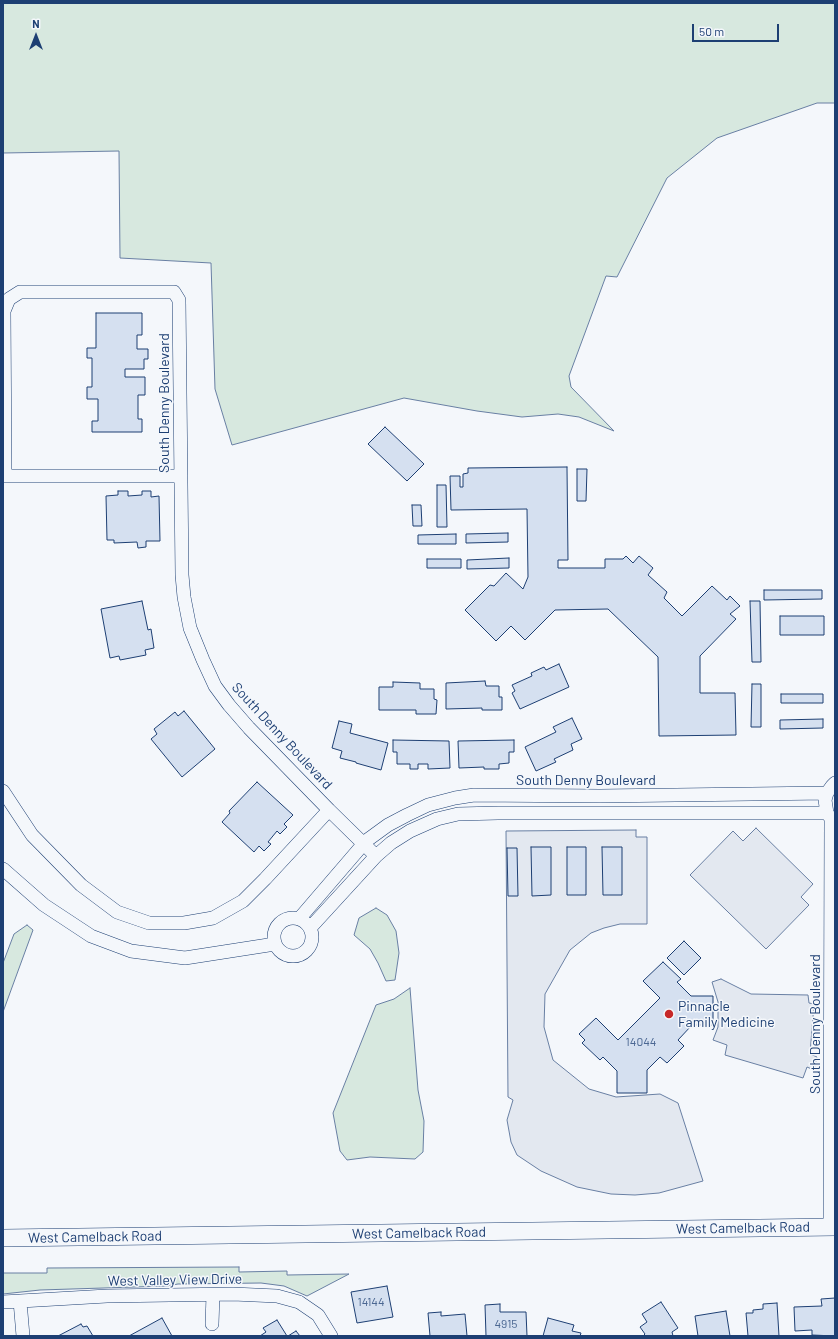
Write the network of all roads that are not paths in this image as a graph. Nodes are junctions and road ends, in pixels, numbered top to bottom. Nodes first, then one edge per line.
1 (4, 476) edge
2 (181, 476) junction
3 (835, 783) edge
4 (3, 791) edge
5 (827, 793) junction
6 (769, 794) junction
7 (677, 795) junction
8 (329, 810) junction
9 (770, 813) junction
10 (678, 814) junction
11 (831, 819) edge
12 (364, 844) junction
13 (376, 856) junction
14 (3, 869) edge
15 (299, 918) junction
16 (310, 928) junction
17 (275, 944) junction
18 (833, 1227) edge
19 (3, 1238) edge
20 (213, 1295) junction
21 (20, 1301) junction
22 (3, 1302) edge
23 (212, 1324) dead end
24 (23, 1336) edge
25 (331, 1336) edge

1 - 2 street
1 - 2 street, South Denny Boulevard
2 - 8 street, South Denny Boulevard
3 - 5 street
4 - 8 street, South Denny Boulevard
5 - 6 street, South Denny Boulevard
5 - 11 street, South Denny Boulevard
6 - 7 street, South Denny Boulevard
6 - 9 street
7 - 10 street
7 - 12 street, South Denny Boulevard
8 - 12 street, South Denny Boulevard
9 - 10 street
9 - 11 street
10 - 13 street
11 - 18 street, South Denny Boulevard
12 - 13 street, South Denny Boulevard
12 - 15 street, South Denny Boulevard
13 - 16 street
14 - 17 street
15 - 16 street
15 - 17 street
16 - 17 street
18 - 19 main road, West Camelback Road
20 - 21 street, West Valley View Drive
20 - 23 street
20 - 25 street, West Valley View Drive
21 - 22 street, West Valley View Drive
21 - 24 street

